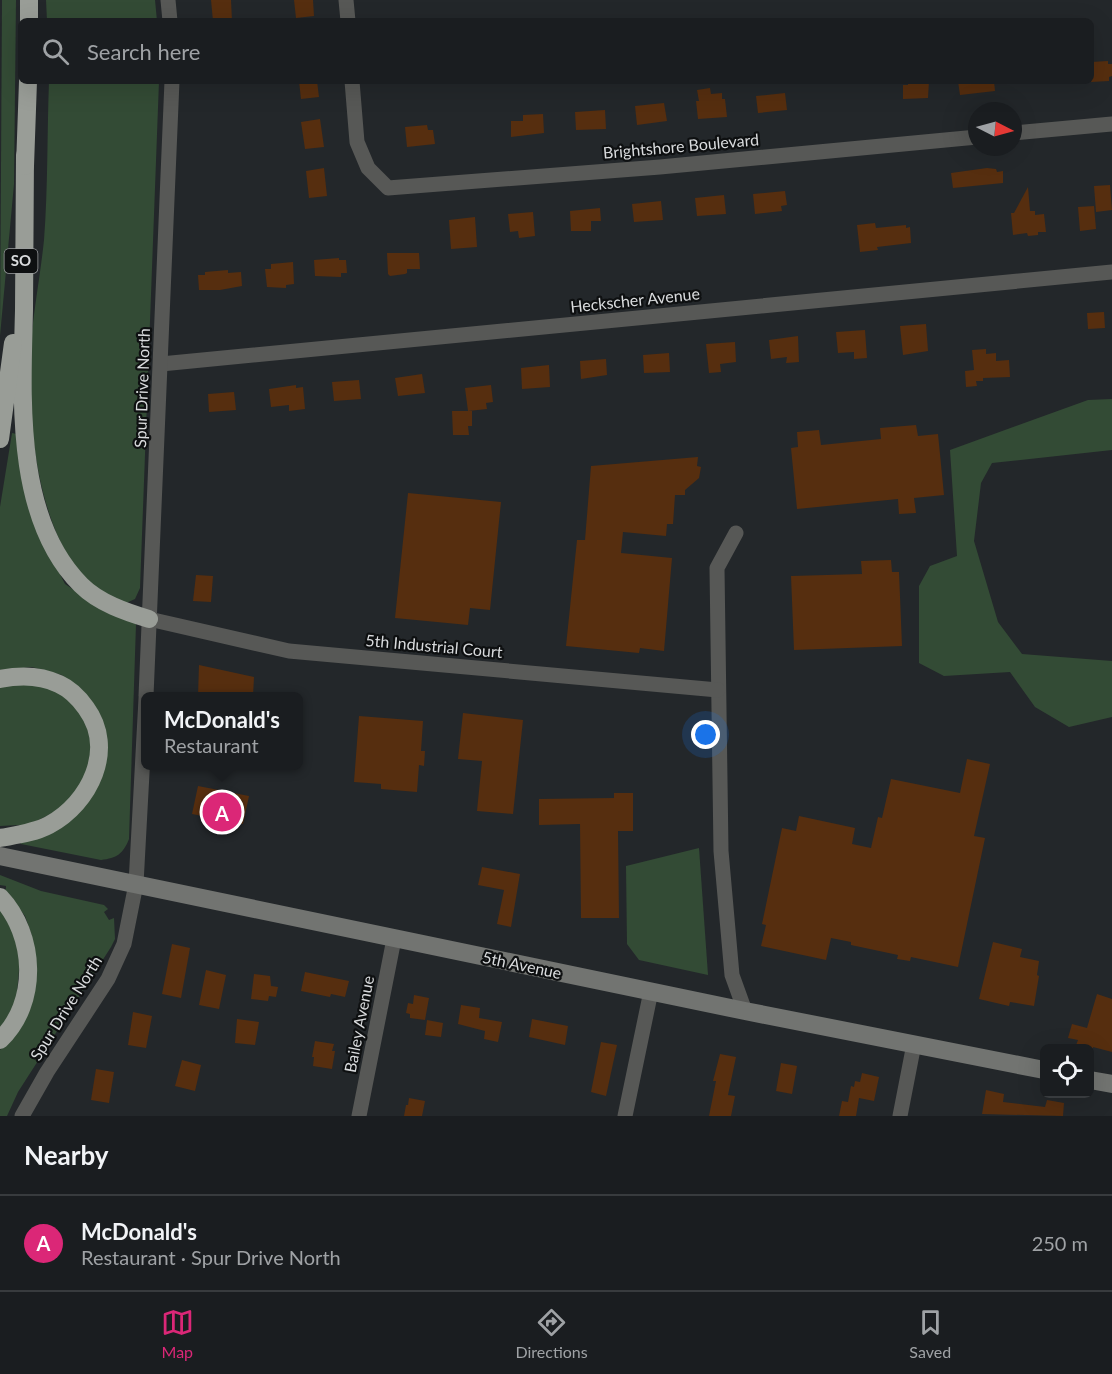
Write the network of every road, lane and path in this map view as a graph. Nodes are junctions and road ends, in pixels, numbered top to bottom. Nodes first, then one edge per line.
1 (29, 0) edge
2 (168, 0) edge
3 (346, 0) edge
4 (29, 18) edge
5 (170, 18) edge
6 (348, 18) edge
7 (28, 84) edge
8 (172, 84) edge
9 (352, 84) edge
10 (1112, 124) edge
11 (1022, 132) edge
12 (968, 137) edge
13 (25, 155) junction
14 (1112, 272) edge
15 (161, 364) junction
16 (0, 440) edge
17 (736, 533) dead end
18 (149, 620) junction
19 (0, 679) edge
20 (718, 690) junction
21 (146, 692) edge
22 (142, 770) edge
23 (0, 838) edge
24 (0, 856) edge
25 (136, 884) junction
26 (0, 897) edge
27 (394, 939) junction
28 (651, 991) junction
29 (745, 1011) junction
30 (0, 1040) edge
31 (914, 1044) junction
32 (1040, 1069) edge
33 (1094, 1081) edge
34 (1112, 1084) edge
35 (22, 1116) edge
36 (358, 1116) edge
37 (625, 1116) edge
38 (900, 1116) edge

1 - 4 highway
2 - 5 street
3 - 6 street
7 - 13 highway, SO
8 - 15 street, Spur Drive North
9 - 12 street, Brightshore Boulevard
10 - 11 street
13 - 16 highway, SO
13 - 18 highway
14 - 15 street, Heckscher Avenue
15 - 18 street, Spur Drive North
17 - 20 street
18 - 20 street, 5th Industrial Court
18 - 21 street, Spur Drive North
19 - 23 highway
20 - 29 street
22 - 25 street, Spur Drive North
24 - 25 main road, 5th Avenue
25 - 27 main road, 5th Avenue
25 - 35 street, Spur Drive North
26 - 30 highway
27 - 28 main road, 5th Avenue
27 - 36 street, Bailey Avenue
28 - 29 main road, 5th Avenue
28 - 37 street
29 - 31 main road, 5th Avenue
31 - 32 main road, 5th Avenue
31 - 38 street
33 - 34 main road

